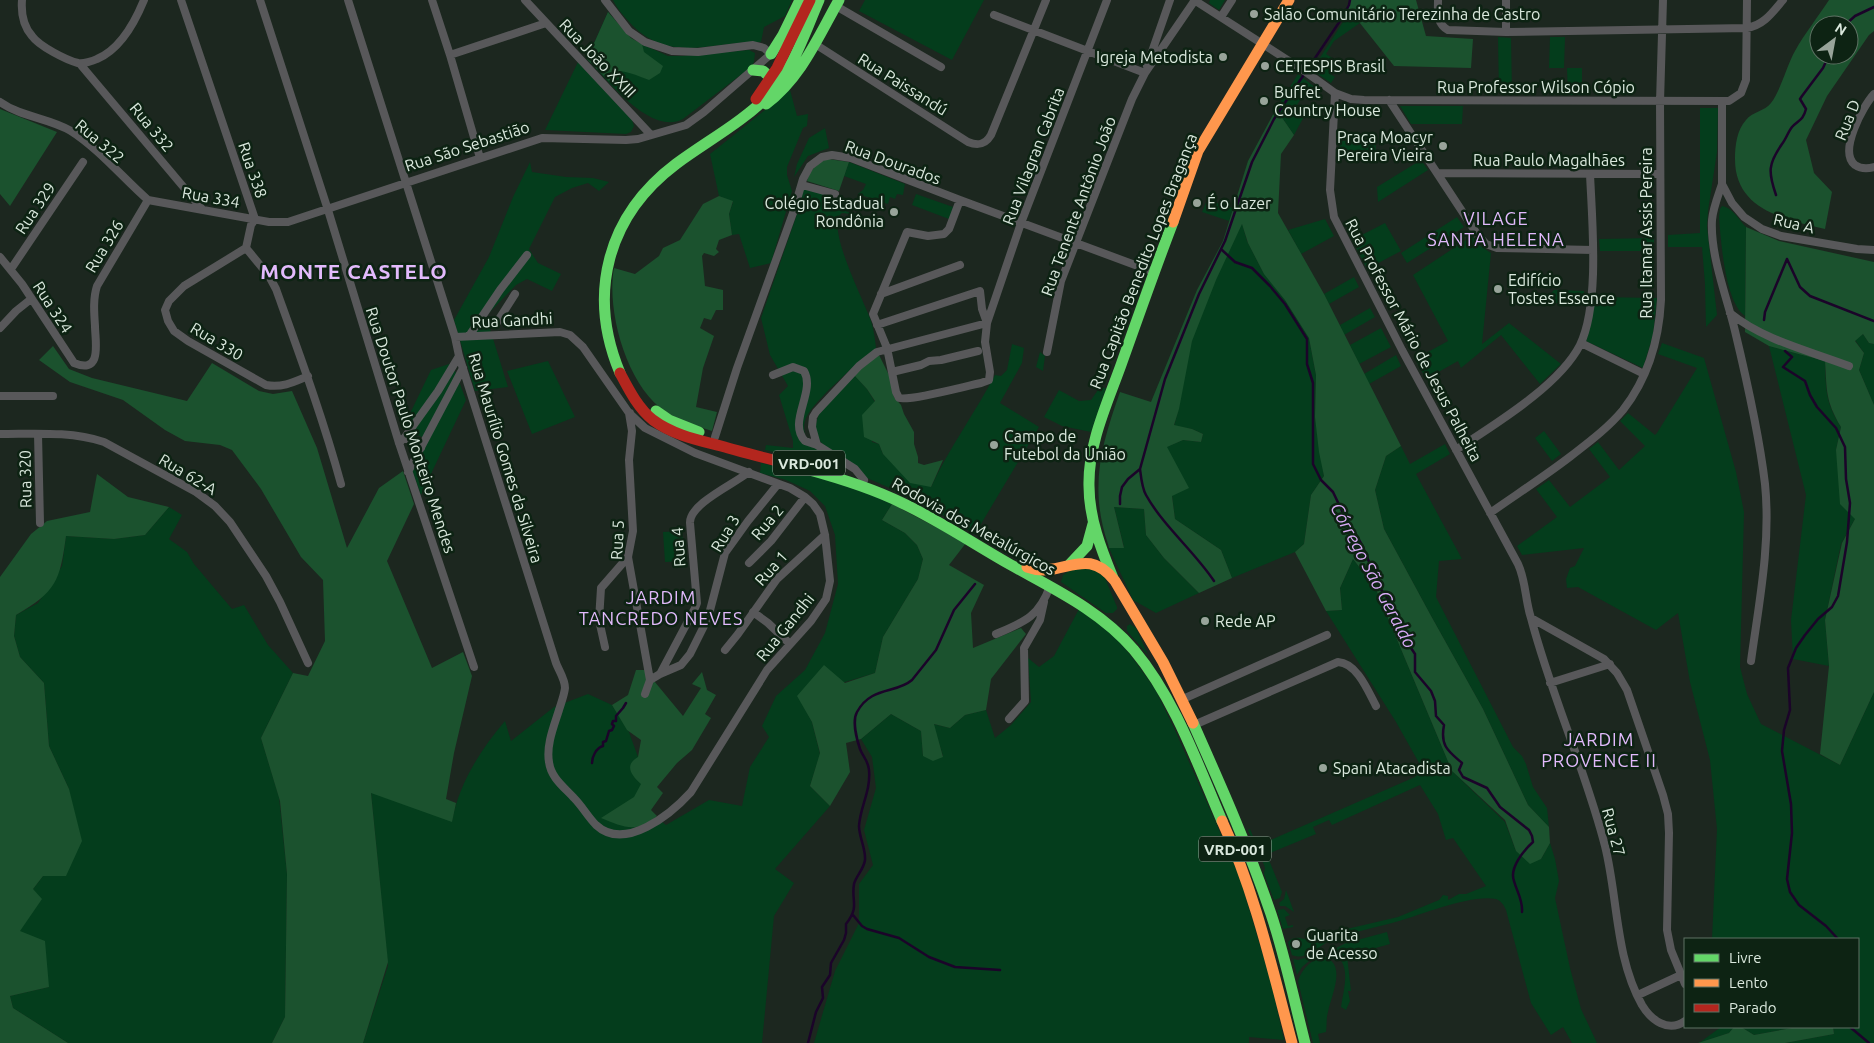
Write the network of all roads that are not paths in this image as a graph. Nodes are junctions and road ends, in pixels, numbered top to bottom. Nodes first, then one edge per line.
1 (22, 0) edge
2 (144, 0) edge
3 (181, 0) edge
4 (260, 0) edge
5 (348, 0) edge
6 (432, 0) edge
7 (525, 0) edge
8 (605, 0) edge
9 (800, 0) edge
10 (810, 0) edge
11 (819, 0) edge
12 (1046, 0) edge
13 (1107, 0) edge
14 (1170, 0) edge
15 (1195, 0) edge
16 (1232, 0) edge
17 (1289, 0) edge
18 (1438, 0) edge
19 (1506, 0) edge
20 (1663, 0) edge
21 (1746, 0) edge
22 (1783, 0) edge
23 (837, 3) edge
24 (994, 15) dead end
25 (1221, 17) junction
26 (546, 23) junction
27 (1747, 28) junction
28 (1033, 30) junction
29 (1662, 30) junction
30 (1506, 32) junction
31 (1156, 38) junction
32 (815, 44) junction
33 (1167, 44) junction
34 (1262, 44) junction
35 (1087, 51) junction
36 (771, 54) junction
37 (450, 55) junction
38 (80, 64) junction
39 (942, 67) dead end
40 (753, 70) junction
41 (1146, 73) junction
42 (771, 78) junction
43 (1335, 94) junction
44 (1874, 94) edge
45 (1389, 100) junction
46 (1722, 101) junction
47 (0, 102) edge
48 (1660, 102) junction
49 (749, 113) junction
50 (992, 131) junction
51 (651, 135) junction
52 (988, 148) dead end
53 (480, 158) junction
54 (83, 162) dead end
55 (1874, 167) edge
56 (1438, 173) junction
57 (1590, 174) junction
58 (1660, 174) junction
59 (406, 183) junction
60 (1722, 184) junction
61 (802, 185) junction
62 (835, 194) dead end
63 (148, 200) junction
64 (960, 200) junction
65 (202, 209) junction
66 (328, 210) junction
67 (255, 219) junction
68 (1021, 223) junction
69 (1075, 244) junction
70 (246, 248) junction
71 (1593, 250) junction
72 (1874, 250) edge
73 (527, 255) dead end
74 (0, 258) edge
75 (960, 265) dead end
76 (11, 270) junction
77 (1154, 272) junction
78 (515, 294) dead end
79 (881, 294) junction
80 (32, 299) junction
81 (605, 307) junction
82 (1730, 313) junction
83 (987, 323) junction
84 (478, 324) junction
85 (877, 325) junction
86 (0, 328) edge
87 (469, 336) junction
88 (455, 337) junction
89 (1581, 343) junction
90 (887, 348) junction
91 (978, 351) dead end
92 (1047, 352) dead end
93 (459, 356) junction
94 (87, 365) joint
95 (1850, 366) dead end
96 (463, 368) junction
97 (892, 372) junction
98 (1644, 374) junction
99 (773, 375) dead end
100 (308, 376) junction
101 (0, 396) edge
102 (53, 396) dead end
103 (642, 409) junction
104 (629, 413) junction
105 (0, 434) edge
106 (38, 434) junction
107 (715, 436) junction
108 (406, 437) junction
109 (399, 443) junction
110 (817, 445) junction
111 (421, 448) junction
112 (1456, 450) junction
113 (408, 472) junction
114 (749, 472) junction
115 (864, 480) junction
116 (341, 484) dead end
117 (778, 484) junction
118 (805, 497) junction
119 (1490, 513) junction
120 (1093, 522) junction
121 (40, 523) dead end
122 (825, 535) junction
123 (628, 557) junction
124 (1515, 558) joint
125 (749, 563) dead end
126 (1067, 566) junction
127 (1113, 578) junction
128 (1053, 588) junction
129 (1044, 602) junction
130 (753, 612) junction
131 (1531, 618) junction
132 (996, 634) dead end
133 (1327, 635) dead end
134 (790, 644) junction
135 (605, 647) dead end
136 (725, 650) dead end
137 (1751, 661) dead end
138 (308, 663) dead end
139 (1610, 664) junction
140 (474, 667) dead end
141 (660, 674) junction
142 (650, 680) junction
143 (1550, 683) junction
144 (564, 694) joint
145 (645, 694) dead end
146 (1183, 699) junction
147 (1376, 706) dead end
148 (1009, 719) dead end
149 (1194, 725) junction
150 (1681, 975) junction
151 (1684, 982) edge
152 (1638, 995) junction
153 (1684, 1022) edge
154 (1290, 1042) edge
155 (1305, 1043) edge

1 - 38 street
2 - 38 street
3 - 67 street, Rua 338
4 - 66 street, Rua Doutor Paulo Monteiro Mendes
5 - 59 street, Rua Maurílio Gomes da Silveira
6 - 37 street
7 - 26 street, Rua João XXIII
8 - 36 street
9 - 36 main road, Rua São Sebastião
10 - 42 main road
11 - 49 main road, Rodovia dos Metalúrgicos
12 - 28 street
13 - 35 street, Rua Vilagran Cabrita
14 - 31 street, Rua Tenente Antônio João
15 - 25 street
15 - 33 street, Rua Tenente Antônio João
16 - 25 street
17 - 34 main road, Rua Capitão Benedito Lopes Bragança
18 - 30 street
19 - 30 street
20 - 29 street, Rua Itamar Assis Pereira
21 - 27 street
22 - 27 street
23 - 32 main road
23 - 39 street
24 - 28 street
25 - 34 street
26 - 37 street
26 - 51 street, Rua João XXIII
27 - 29 street
27 - 46 street, Rua Professor Wilson Cópio
28 - 35 street
28 - 50 street
29 - 30 street
29 - 48 street, Rua Itamar Assis Pereira
31 - 33 street
31 - 41 street, Rua Tenente Antônio João
32 - 49 main road
32 - 50 street, Rua Paissandú
33 - 41 street, Rua Tenente Antônio João
34 - 43 street
34 - 77 main road, Rua Capitão Benedito Lopes Bragança
35 - 41 street
35 - 68 street, Rua Vilagran Cabrita
36 - 40 street, Rua São Sebastião
37 - 53 street
38 - 65 street, Rua 332
40 - 42 main road
40 - 51 street, Rua São Sebastião
41 - 69 street, Rua Tenente Antônio João
42 - 49 main road
43 - 45 street, Rua Professor Wilson Cópio
43 - 112 street, Rua Professor Mário de Jesus Palheita
44 - 55 street, Rua D
45 - 48 street, Rua Professor Wilson Cópio
45 - 56 street
46 - 48 street, Rua Professor Wilson Cópio
46 - 60 street, Rua A
47 - 63 street, Rua 322
48 - 58 street, Rua Itamar Assis Pereira
49 - 81 main road, Rodovia dos Metalúrgicos
50 - 52 street
51 - 53 street, Rua São Sebastião
53 - 59 street, Rua São Sebastião
54 - 76 street, Rua 329
56 - 57 street, Rua Paulo Magalhães
56 - 71 street
57 - 58 street, Rua Paulo Magalhães
57 - 71 street
58 - 98 street, Rua Itamar Assis Pereira
59 - 66 street, Rua São Sebastião
59 - 88 street, Rua Maurílio Gomes da Silveira
60 - 72 street, Rua A
60 - 82 street
61 - 62 street
61 - 64 street, Rua Dourados
61 - 107 street, Rua Dourados
63 - 65 street, Rua 334
63 - 94 street, Rua 326
64 - 68 street, Rua Dourados
64 - 79 street
65 - 67 street, Rua 334
66 - 67 street, Rua 334
66 - 109 street, Rua Doutor Paulo Monteiro Mendes
67 - 70 street, Rua 338
68 - 69 street, Rua Dourados
68 - 83 street, Rua Vilagran Cabrita
69 - 77 street, Rua Dourados
69 - 92 street, Rua Tenente Antônio João
70 - 100 street
70 - 100 street, Rua 330
71 - 89 street
73 - 84 street
74 - 76 street, Rua 324
75 - 79 street
76 - 80 street, Rua 324
77 - 120 main road, Rua Capitão Benedito Lopes Bragança
78 - 84 street
79 - 85 street
80 - 86 street
80 - 94 street, Rua 324
81 - 103 main road, Rodovia dos Metalúrgicos
81 - 107 main road, Rodovia dos Metalúrgicos / VRD-001
82 - 95 street
82 - 137 street
83 - 85 street
83 - 90 street
83 - 97 street
84 - 87 street
85 - 90 street
87 - 88 street, Rua Gandhi
87 - 104 street, Rua Gandhi
88 - 93 street, Rua Maurílio Gomes da Silveira
89 - 98 street
89 - 112 street
90 - 97 street
90 - 110 street
91 - 97 street
93 - 96 street, Rua Maurílio Gomes da Silveira
93 - 108 street
96 - 111 street
96 - 144 street, Rua Maurílio Gomes da Silveira
98 - 119 street, Rua Itamar Assis Pereira
99 - 110 street
100 - 116 street
101 - 102 street
103 - 104 street
103 - 128 main road, Rodovia dos Metalúrgicos
104 - 114 street, Rua Gandhi
104 - 123 street, Rua 5
105 - 106 street, Rua 62-A
106 - 121 street, Rua 320
106 - 138 street, Rua 62-A
107 - 115 main road, Rodovia dos Metalúrgicos / VRD-001
108 - 109 street
108 - 111 street
109 - 113 street, Rua Doutor Paulo Monteiro Mendes
110 - 115 street
111 - 113 street
112 - 119 street, Rua Professor Mário de Jesus Palheita
113 - 140 street, Rua Doutor Paulo Monteiro Mendes
114 - 117 street, Rua Gandhi
114 - 141 street, Rua 4
115 - 126 main road, Rodovia dos Metalúrgicos / VRD-001
117 - 118 street, Rua Gandhi
117 - 141 street, Rua 3
118 - 122 street, Rua Gandhi
118 - 125 street, Rua 2
119 - 124 street, Rua Professor Mário de Jesus Palheita
120 - 126 main road, Rua Capitão Benedito Lopes Bragança
120 - 127 main road, Rua Capitão Benedito Lopes Bragança
122 - 130 street, Rua 1
122 - 134 street, Rua Gandhi
123 - 135 street
123 - 142 street, Rua 5
124 - 131 street, Rua 27
126 - 127 main road, Rua Capitão Benedito Lopes Bragança / VRD-001
126 - 128 main road, Rodovia dos Metalúrgicos
127 - 146 main road, Rua Capitão Benedito Lopes Bragança / VRD-001
128 - 129 street
128 - 154 main road, Rodovia dos Metalúrgicos / VRD-001
129 - 132 street
129 - 148 street
130 - 134 street
130 - 136 street, Rua 1
131 - 139 street
131 - 143 street, Rua 27
133 - 146 street
134 - 144 street, Rua Gandhi
139 - 143 street
139 - 150 street
141 - 142 street
142 - 145 street
143 - 152 street, Rua 27
146 - 149 main road, Rua Capitão Benedito Lopes Bragança / VRD-001
147 - 149 street
149 - 155 main road, Rua Capitão Benedito Lopes Bragança / VRD-001
150 - 151 street
150 - 152 street
152 - 153 street, Rua 27

